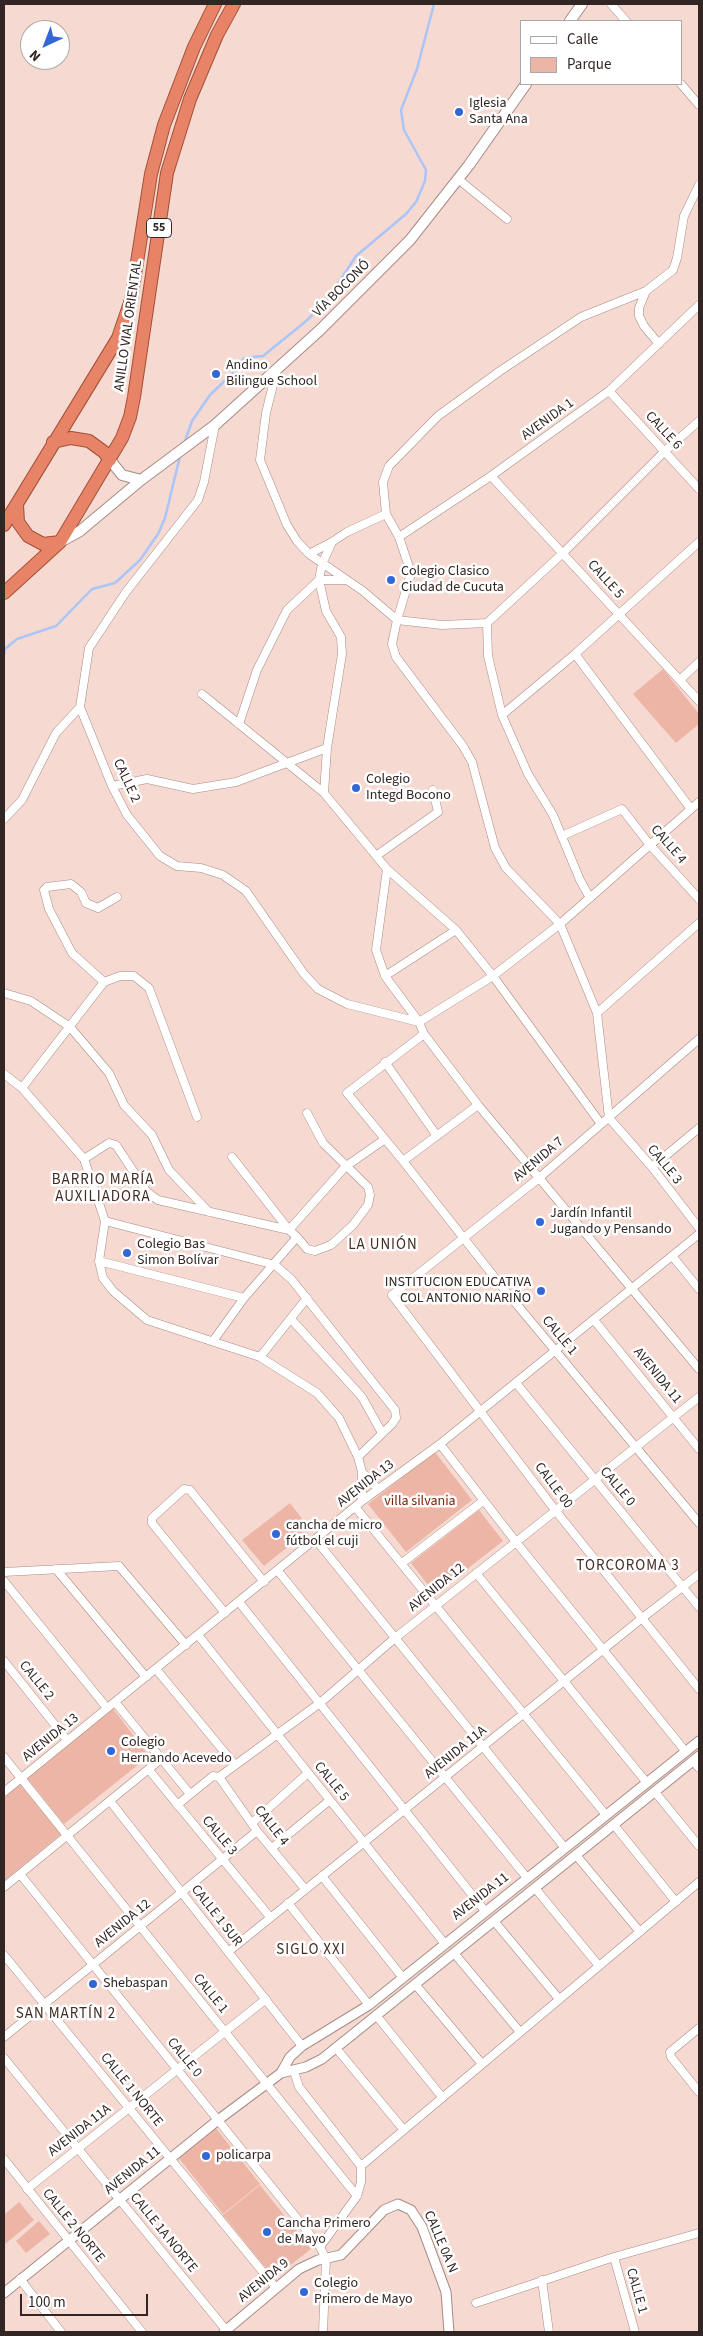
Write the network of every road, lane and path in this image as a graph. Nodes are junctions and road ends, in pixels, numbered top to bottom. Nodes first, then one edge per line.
1 (215, 4) edge
2 (234, 4) edge
3 (582, 4) edge
4 (611, 4) edge
5 (571, 20) edge
6 (625, 20) edge
7 (525, 85) edge
8 (682, 85) edge
9 (699, 105) edge
10 (458, 179) junction
11 (699, 185) edge
12 (506, 220) dead end
13 (646, 291) junction
14 (699, 305) edge
15 (659, 344) junction
16 (277, 369) junction
17 (608, 391) junction
18 (699, 421) edge
19 (215, 425) junction
20 (53, 442) junction
21 (665, 451) junction
22 (110, 460) junction
23 (491, 476) junction
24 (141, 480) junction
25 (699, 489) edge
26 (17, 505) junction
27 (386, 514) junction
28 (4, 525) edge
29 (399, 537) junction
30 (60, 542) junction
31 (332, 542) junction
32 (699, 542) edge
33 (563, 553) junction
34 (309, 554) junction
35 (322, 564) junction
36 (319, 580) junction
37 (346, 580) junction
38 (4, 593) edge
39 (619, 614) junction
40 (397, 620) junction
41 (487, 623) junction
42 (575, 654) junction
43 (699, 662) edge
44 (680, 680) junction
45 (202, 694) dead end
46 (699, 700) edge
47 (80, 707) junction
48 (502, 715) junction
49 (239, 724) junction
50 (326, 748) junction
51 (290, 763) junction
52 (112, 786) junction
53 (433, 790) dead end
54 (324, 793) junction
55 (699, 802) edge
56 (691, 809) junction
57 (4, 819) edge
58 (562, 836) junction
59 (650, 845) junction
60 (376, 856) junction
61 (387, 869) junction
62 (117, 897) dead end
63 (590, 898) junction
64 (699, 899) edge
65 (699, 923) edge
66 (560, 924) junction
67 (456, 930) junction
68 (385, 976) junction
69 (493, 976) junction
70 (104, 982) junction
71 (4, 993) edge
72 (597, 1013) junction
73 (419, 1022) junction
74 (70, 1027) junction
75 (424, 1034) junction
76 (699, 1040) edge
77 (385, 1062) junction
78 (4, 1074) edge
79 (22, 1088) junction
80 (478, 1105) junction
81 (307, 1113) dead end
82 (197, 1117) dead end
83 (609, 1118) junction
84 (601, 1124) junction
85 (699, 1128) edge
86 (437, 1136) junction
87 (385, 1138) junction
88 (232, 1157) dead end
89 (84, 1159) junction
90 (403, 1161) junction
91 (345, 1167) junction
92 (652, 1167) junction
93 (539, 1178) junction
94 (208, 1212) junction
95 (105, 1221) junction
96 (699, 1228) edge
97 (289, 1230) junction
98 (699, 1234) edge
99 (297, 1237) junction
100 (464, 1238) junction
101 (673, 1256) junction
102 (99, 1261) junction
103 (275, 1265) junction
104 (633, 1288) junction
105 (699, 1289) edge
106 (392, 1295) joint
107 (244, 1298) junction
108 (307, 1298) junction
109 (291, 1319) junction
110 (594, 1320) junction
111 (213, 1341) junction
112 (556, 1350) junction
113 (260, 1357) junction
114 (699, 1369) edge
115 (516, 1383) junction
116 (699, 1397) edge
117 (480, 1410) junction
118 (673, 1417) junction
119 (382, 1433) junction
120 (440, 1444) junction
121 (636, 1446) junction
122 (699, 1449) edge
123 (358, 1457) junction
124 (362, 1472) junction
125 (594, 1479) junction
126 (378, 1489) junction
127 (483, 1500) junction
128 (362, 1501) junction
129 (356, 1508) junction
130 (555, 1510) junction
131 (699, 1523) edge
132 (316, 1540) junction
133 (516, 1542) junction
134 (402, 1563) junction
135 (56, 1569) junction
136 (278, 1571) junction
137 (4, 1572) edge
138 (476, 1573) junction
139 (699, 1574) edge
140 (4, 1581) edge
141 (264, 1582) junction
142 (684, 1587) junction
143 (239, 1602) junction
144 (436, 1605) junction
145 (699, 1607) edge
146 (225, 1614) junction
147 (641, 1619) junction
148 (198, 1636) junction
149 (396, 1638) junction
150 (186, 1645) junction
151 (604, 1649) junction
152 (4, 1661) edge
153 (156, 1669) junction
154 (359, 1671) junction
155 (146, 1677) junction
156 (564, 1682) junction
157 (699, 1689) edge
158 (115, 1702) junction
159 (320, 1703) junction
160 (107, 1708) junction
161 (525, 1714) junction
162 (278, 1736) junction
163 (67, 1740) junction
164 (699, 1741) edge
165 (483, 1746) junction
166 (686, 1752) junction
167 (4, 1757) edge
168 (161, 1759) junction
169 (697, 1762) edge
170 (235, 1765) junction
171 (149, 1770) junction
172 (308, 1773) junction
173 (219, 1777) junction
174 (20, 1778) junction
175 (446, 1778) junction
176 (647, 1783) junction
177 (4, 1792) edge
178 (655, 1792) junction
179 (190, 1794) junction
180 (330, 1800) junction
181 (110, 1801) junction
182 (177, 1805) junction
183 (405, 1810) junction
184 (606, 1815) junction
185 (252, 1823) junction
186 (614, 1825) junction
187 (257, 1830) junction
188 (66, 1836) junction
189 (364, 1843) junction
190 (699, 1846) edge
191 (272, 1848) junction
192 (565, 1848) junction
193 (576, 1855) junction
194 (222, 1859) junction
195 (20, 1874) junction
196 (322, 1876) junction
197 (527, 1878) junction
198 (699, 1882) edge
199 (4, 1887) edge
200 (535, 1888) junction
201 (305, 1889) junction
202 (182, 1892) junction
203 (676, 1902) junction
204 (288, 1903) junction
205 (484, 1911) junction
206 (270, 1917) junction
207 (494, 1921) junction
208 (139, 1926) junction
209 (640, 1932) junction
210 (445, 1944) junction
211 (228, 1952) junction
212 (454, 1953) junction
213 (4, 1955) edge
214 (92, 1964) junction
215 (599, 1966) junction
216 (404, 1978) junction
217 (415, 1984) junction
218 (559, 1999) junction
219 (266, 2000) junction
220 (44, 2004) junction
221 (369, 2005) junction
222 (376, 2015) junction
223 (699, 2028) edge
224 (225, 2032) junction
225 (520, 2032) junction
226 (4, 2037) edge
227 (302, 2046) junction
228 (336, 2048) junction
229 (4, 2058) edge
230 (482, 2064) junction
231 (177, 2070) junction
232 (294, 2071) junction
233 (281, 2073) junction
234 (266, 2084) junction
235 (699, 2092) edge
236 (442, 2097) junction
237 (129, 2108) junction
238 (218, 2120) junction
239 (403, 2129) junction
240 (78, 2149) junction
241 (170, 2159) junction
242 (4, 2160) edge
243 (361, 2166) junction
244 (28, 2189) junction
245 (357, 2196) junction
246 (120, 2200) junction
247 (699, 2233) edge
248 (68, 2241) junction
249 (320, 2247) junction
250 (614, 2257) junction
251 (326, 2259) junction
252 (20, 2279) junction
253 (542, 2280) junction
254 (276, 2288) junction
255 (4, 2293) edge
256 (476, 2303) dead end
257 (225, 2331) edge
258 (61, 2332) edge
259 (142, 2332) edge
260 (322, 2332) edge
261 (450, 2332) edge
262 (549, 2332) edge
263 (635, 2332) edge

1 - 20 highway, ANILLO VIAL ORIENTAL / 55
2 - 22 highway, ANILLO VIAL ORIENTAL / 55
3 - 5 main road
4 - 6 street
7 - 10 main road, VÍA BOCONÓ
8 - 9 street
10 - 12 street
10 - 16 main road, VÍA BOCONÓ
11 - 13 street
13 - 15 street
13 - 27 street
14 - 15 street, AVENIDA 1
15 - 17 street, AVENIDA 1
16 - 19 main road, VÍA BOCONÓ
16 - 34 street
17 - 21 street, CALLE 6
17 - 23 street, AVENIDA 1
18 - 21 street
19 - 24 main road, VÍA BOCONÓ
19 - 47 street
20 - 22 highway
20 - 26 highway, ANILLO VIAL ORIENTAL / 55
21 - 25 street, CALLE 6
21 - 33 street
22 - 24 main road
22 - 30 highway, ANILLO VIAL ORIENTAL / 55
23 - 29 street, AVENIDA 1
23 - 33 street, CALLE 5
24 - 30 main road, VÍA BOCONÓ
26 - 28 highway, ANILLO VIAL ORIENTAL / 55
26 - 30 highway
27 - 29 street
27 - 31 street
29 - 40 street
30 - 38 highway, ANILLO VIAL ORIENTAL / 55
31 - 34 street
31 - 35 street
32 - 39 street
33 - 39 street, CALLE 5
33 - 41 street
34 - 35 street
35 - 36 street
35 - 37 street
36 - 37 street
36 - 49 street
36 - 50 street
37 - 40 street
39 - 42 street
39 - 44 street, CALLE 5
40 - 41 street
40 - 66 street
41 - 48 street
42 - 48 street
42 - 56 street
43 - 44 street
44 - 46 street, CALLE 5
45 - 49 street
47 - 52 street, CALLE 2
47 - 57 street
48 - 58 street
49 - 51 street
50 - 51 street
50 - 54 street
51 - 52 street
51 - 54 street
52 - 73 street, CALLE 2
53 - 60 street
54 - 60 street
55 - 56 street
56 - 59 street
58 - 59 street, CALLE 4
58 - 63 street
59 - 63 street
59 - 64 street, CALLE 4
60 - 61 street
61 - 67 street
61 - 68 street
62 - 70 street
63 - 66 street
65 - 72 street
66 - 69 street
66 - 72 street
67 - 68 street
67 - 69 street
68 - 73 street
69 - 73 street
69 - 84 street
70 - 74 street
70 - 82 street
71 - 74 street
72 - 83 street
73 - 75 street
74 - 79 street
74 - 94 street
75 - 77 street
75 - 80 street
76 - 83 street, AVENIDA 7
77 - 86 street
77 - 87 street, CALLE 1
78 - 79 street
79 - 89 street
80 - 86 street
80 - 93 street
81 - 91 street
83 - 84 street, AVENIDA 7
83 - 92 street, CALLE 3
84 - 93 street, AVENIDA 7
85 - 92 street
86 - 90 street
87 - 90 street, CALLE 1
87 - 91 street
88 - 97 street
89 - 94 street
89 - 95 street
90 - 100 street, CALLE 1
91 - 97 street
91 - 99 street
92 - 96 street, CALLE 3
93 - 100 street, AVENIDA 7
93 - 104 street
94 - 97 street
95 - 102 street
95 - 103 street
97 - 99 street
98 - 101 street, AVENIDA 13
99 - 103 street
100 - 106 street, AVENIDA 7
100 - 112 street, CALLE 1
101 - 104 street, AVENIDA 13
101 - 105 street
102 - 107 street
102 - 111 street
103 - 107 street
103 - 108 street
104 - 110 street, AVENIDA 13
104 - 114 street
106 - 117 street, CALLE 00
107 - 111 street
108 - 109 street
108 - 119 street
109 - 113 street
109 - 119 street
110 - 112 street, AVENIDA 13
110 - 118 street, AVENIDA 11
111 - 113 street
112 - 115 street, AVENIDA 13
112 - 121 street, CALLE 1
113 - 123 street
115 - 117 street, AVENIDA 13
115 - 125 street, CALLE 0
116 - 118 street, AVENIDA 12
117 - 120 street, AVENIDA 13
117 - 130 street, CALLE 00
118 - 121 street, AVENIDA 12
118 - 122 street, AVENIDA 11
119 - 123 street
120 - 126 street, AVENIDA 13
120 - 127 street
121 - 125 street, AVENIDA 12
121 - 131 street, CALLE 1
123 - 124 street
124 - 126 street
124 - 128 street
125 - 130 street, AVENIDA 12
125 - 142 street, CALLE 0
126 - 128 street, AVENIDA 13
127 - 133 street
127 - 134 street
128 - 129 street, AVENIDA 13
129 - 132 street, AVENIDA 13
129 - 134 street
130 - 133 street, AVENIDA 12
130 - 147 street, CALLE 00
132 - 136 street, AVENIDA 13
132 - 149 street
133 - 138 street, AVENIDA 12
133 - 151 street
134 - 144 street
135 - 137 street
135 - 150 street
135 - 155 street
136 - 141 street, AVENIDA 13
136 - 154 street
138 - 144 street, AVENIDA 12
138 - 156 street
139 - 142 street, AVENIDA 11A
140 - 160 street
141 - 143 street, AVENIDA 13
141 - 146 street
142 - 145 street, CALLE 0
142 - 147 street, AVENIDA 11A
143 - 146 street, AVENIDA 13
143 - 159 street
144 - 149 street, AVENIDA 12
144 - 161 street
146 - 148 street, AVENIDA 13
147 - 151 street, AVENIDA 11A
147 - 157 street, CALLE 00
148 - 150 street, AVENIDA 13
148 - 162 street, CALLE 5
149 - 154 street, AVENIDA 12
149 - 165 street
150 - 153 street, AVENIDA 13
151 - 156 street, AVENIDA 11A
151 - 166 street
152 - 163 street, CALLE 2
153 - 155 street, AVENIDA 13
153 - 170 street
154 - 159 street, AVENIDA 12
154 - 175 street
155 - 158 street, AVENIDA 13
156 - 161 street, AVENIDA 11A
156 - 176 street
158 - 160 street, AVENIDA 13
158 - 168 street
159 - 162 street, AVENIDA 12
159 - 183 street
160 - 163 street, AVENIDA 13
161 - 165 street, AVENIDA 11A
161 - 184 street
162 - 170 street, AVENIDA 12
162 - 172 street, CALLE 5
163 - 174 street, AVENIDA 13
164 - 166 street, AVENIDA 11
165 - 175 street, AVENIDA 11A
165 - 192 street
166 - 176 street, AVENIDA 11
167 - 174 street, CALLE 1
168 - 171 street
168 - 179 street
169 - 178 street, AVENIDA 11
170 - 173 street, AVENIDA 12
171 - 181 street
171 - 182 street, CALLE 3
172 - 180 street, CALLE 5
172 - 185 street
173 - 179 street, AVENIDA 12
173 - 185 street, CALLE 4
174 - 177 street, AVENIDA 13
174 - 188 street, CALLE 1
175 - 183 street, AVENIDA 11A
175 - 197 street
176 - 184 street, AVENIDA 11
178 - 186 street, AVENIDA 11
178 - 190 street
179 - 182 street, AVENIDA 12
180 - 189 street, CALLE 5
180 - 191 street
181 - 188 street
181 - 202 street, CALLE 1 SUR
182 - 194 street, CALLE 3
183 - 189 street, AVENIDA 11A
183 - 205 street
184 - 192 street, AVENIDA 11
185 - 187 street, CALLE 4
186 - 193 street, AVENIDA 11
186 - 203 street
187 - 191 street, CALLE 4
187 - 194 street, AVENIDA 12
188 - 195 street
188 - 208 street, CALLE 1
189 - 196 street, AVENIDA 11A
189 - 210 street, CALLE 5
191 - 201 street, CALLE 4
192 - 197 street, AVENIDA 11
193 - 200 street, AVENIDA 11
193 - 209 street
194 - 202 street, AVENIDA 12
194 - 206 street, CALLE 3
195 - 199 street
195 - 214 street, CALLE 0
196 - 201 street, AVENIDA 11A
196 - 216 street
197 - 205 street, AVENIDA 11
198 - 203 street
200 - 207 street, AVENIDA 11
200 - 215 street
201 - 204 street, AVENIDA 11A
202 - 208 street, AVENIDA 12
202 - 211 street, CALLE 1 SUR
203 - 209 street
204 - 206 street, AVENIDA 11A
204 - 221 street
205 - 210 street, AVENIDA 11
206 - 211 street, AVENIDA 11A
207 - 212 street, AVENIDA 11
207 - 218 street
208 - 214 street, AVENIDA 12
208 - 224 street, CALLE 1
209 - 215 street
210 - 216 street, AVENIDA 11
211 - 219 street, CALLE 1 SUR
212 - 217 street, AVENIDA 11
212 - 225 street
213 - 220 street, CALLE 1 NORTE
214 - 220 street, AVENIDA 12
214 - 231 street, CALLE 0
215 - 218 street
216 - 221 street, AVENIDA 11
217 - 222 street, AVENIDA 11
217 - 230 street
218 - 225 street
219 - 224 street, AVENIDA 11A
219 - 227 street, CALLE 1 SUR
220 - 226 street, AVENIDA 12
220 - 237 street, CALLE 1 NORTE
221 - 227 street, AVENIDA 11
222 - 228 street, AVENIDA 11
222 - 236 street
223 - 235 street
224 - 231 street, AVENIDA 11A
224 - 234 street, CALLE 1
225 - 230 street
227 - 233 street, AVENIDA 11
228 - 232 street, AVENIDA 11
228 - 239 street
229 - 240 street, CALLE 1A NORTE
230 - 236 street
231 - 237 street, AVENIDA 11A
231 - 238 street, CALLE 0
232 - 233 street, AVENIDA 11
232 - 243 street
233 - 234 street, AVENIDA 11
234 - 238 street, AVENIDA 11
234 - 245 street, CALLE 1
236 - 239 street
237 - 240 street, AVENIDA 11A
237 - 241 street, CALLE 1 NORTE
238 - 241 street, AVENIDA 11
238 - 249 street, CALLE 0
239 - 243 street
240 - 244 street, AVENIDA 11A
240 - 246 street, CALLE 1A NORTE
241 - 246 street, AVENIDA 11
241 - 254 street, CALLE 1 NORTE
242 - 244 street, CALLE 2 NORTE
243 - 245 street
244 - 248 street, CALLE 2 NORTE
245 - 249 street
246 - 248 street, AVENIDA 11
246 - 257 street, CALLE 1A NORTE
247 - 250 street
248 - 252 street, AVENIDA 11
248 - 259 street, CALLE 2 NORTE
249 - 251 street, CALLE 0
250 - 253 street
250 - 263 street, CALLE 1
251 - 254 street, AVENIDA 9
251 - 260 street
251 - 261 street, CALLE 0A N
252 - 255 street, AVENIDA 11
252 - 258 street
253 - 256 street
253 - 262 street
254 - 257 street, AVENIDA 9

